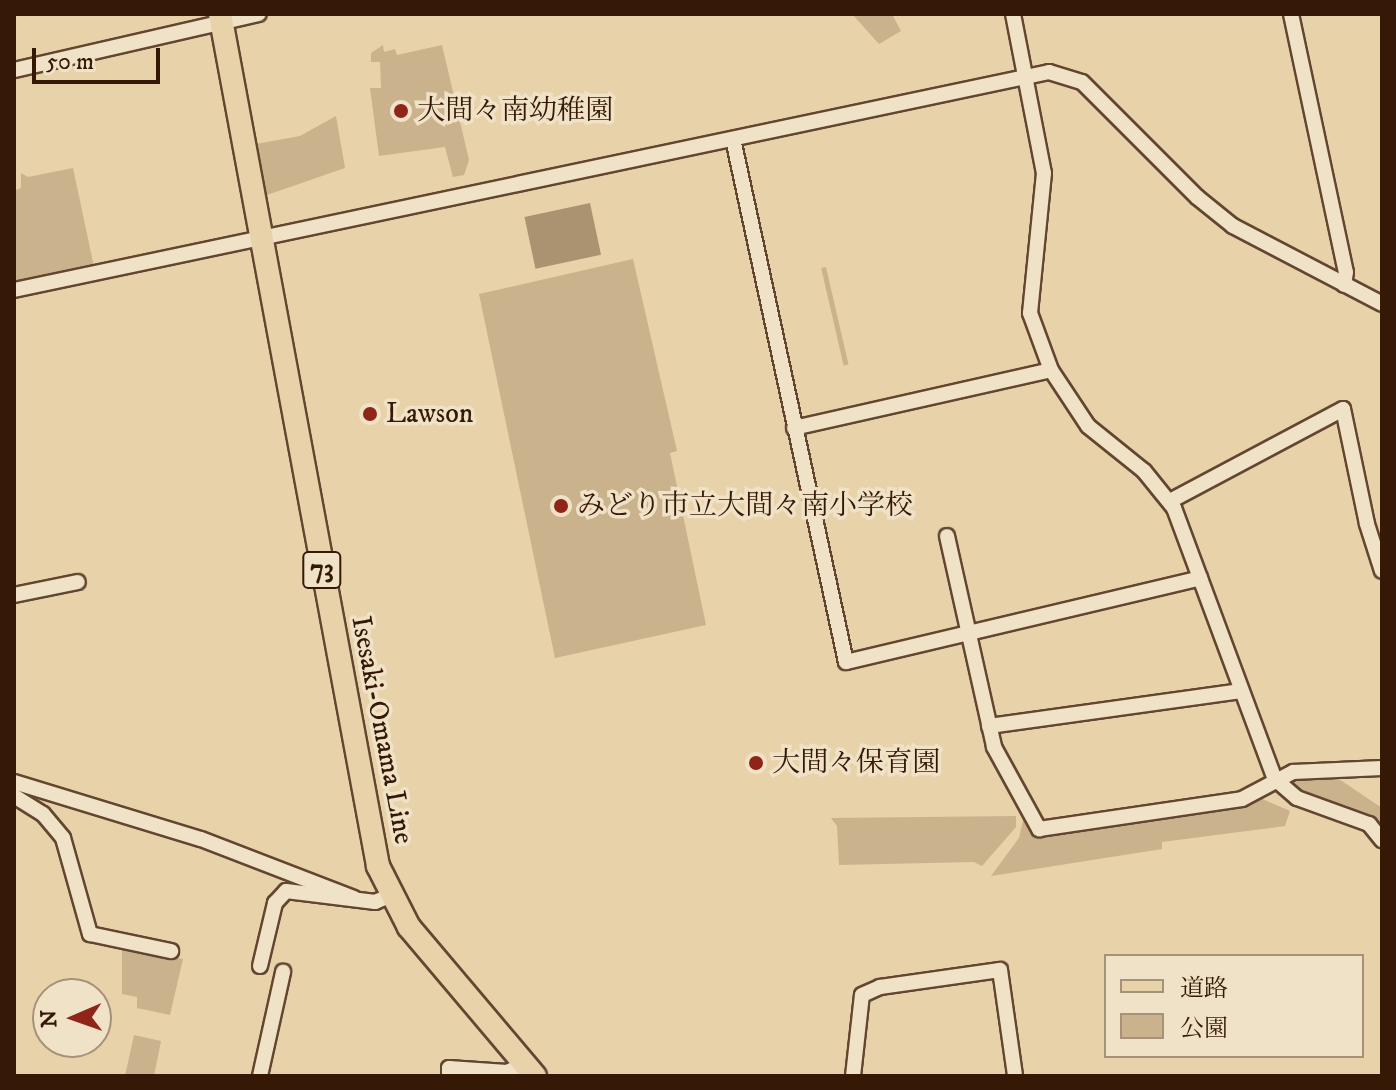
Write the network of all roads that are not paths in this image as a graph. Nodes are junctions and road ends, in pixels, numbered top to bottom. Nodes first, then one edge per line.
1 (259, 14) edge
2 (1013, 14) edge
3 (1291, 14) edge
4 (221, 18) edge
5 (14, 70) edge
6 (1022, 74) junction
7 (733, 139) junction
8 (264, 235) junction
9 (1344, 285) junction
10 (14, 290) edge
11 (1382, 304) edge
12 (1051, 370) junction
13 (794, 428) junction
14 (1170, 501) junction
15 (947, 536) dead end
16 (1382, 571) edge
17 (1200, 578) junction
18 (78, 582) dead end
19 (14, 595) edge
20 (968, 634) junction
21 (1240, 691) junction
22 (989, 726) junction
23 (1382, 768) edge
24 (1275, 779) junction
25 (14, 782) edge
26 (14, 796) edge
27 (1382, 840) edge
28 (389, 896) junction
29 (354, 898) junction
30 (171, 951) dead end
31 (260, 966) dead end
32 (283, 972) dead end
33 (530, 1070) edge
34 (260, 1076) edge
35 (449, 1076) edge
36 (853, 1076) edge
37 (1015, 1076) edge

1 - 4 street
2 - 6 street
3 - 9 street
4 - 5 street
4 - 8 main road, Isesaki-Omama Line / 73
6 - 7 street
6 - 9 street
6 - 12 street
7 - 8 street
7 - 13 street
8 - 10 street
8 - 28 main road, Isesaki-Omama Line / 73
9 - 11 street
12 - 13 street
12 - 14 street
13 - 20 street
14 - 16 street
14 - 17 street
15 - 20 street
17 - 20 street
17 - 21 street
18 - 19 street
20 - 22 street
21 - 22 street
21 - 24 street
22 - 24 street
23 - 24 street
24 - 27 street
25 - 29 street
26 - 30 street
28 - 29 street
28 - 33 main road, Isesaki-Omama Line / 73
29 - 31 street
32 - 34 street
33 - 35 street
36 - 37 street

